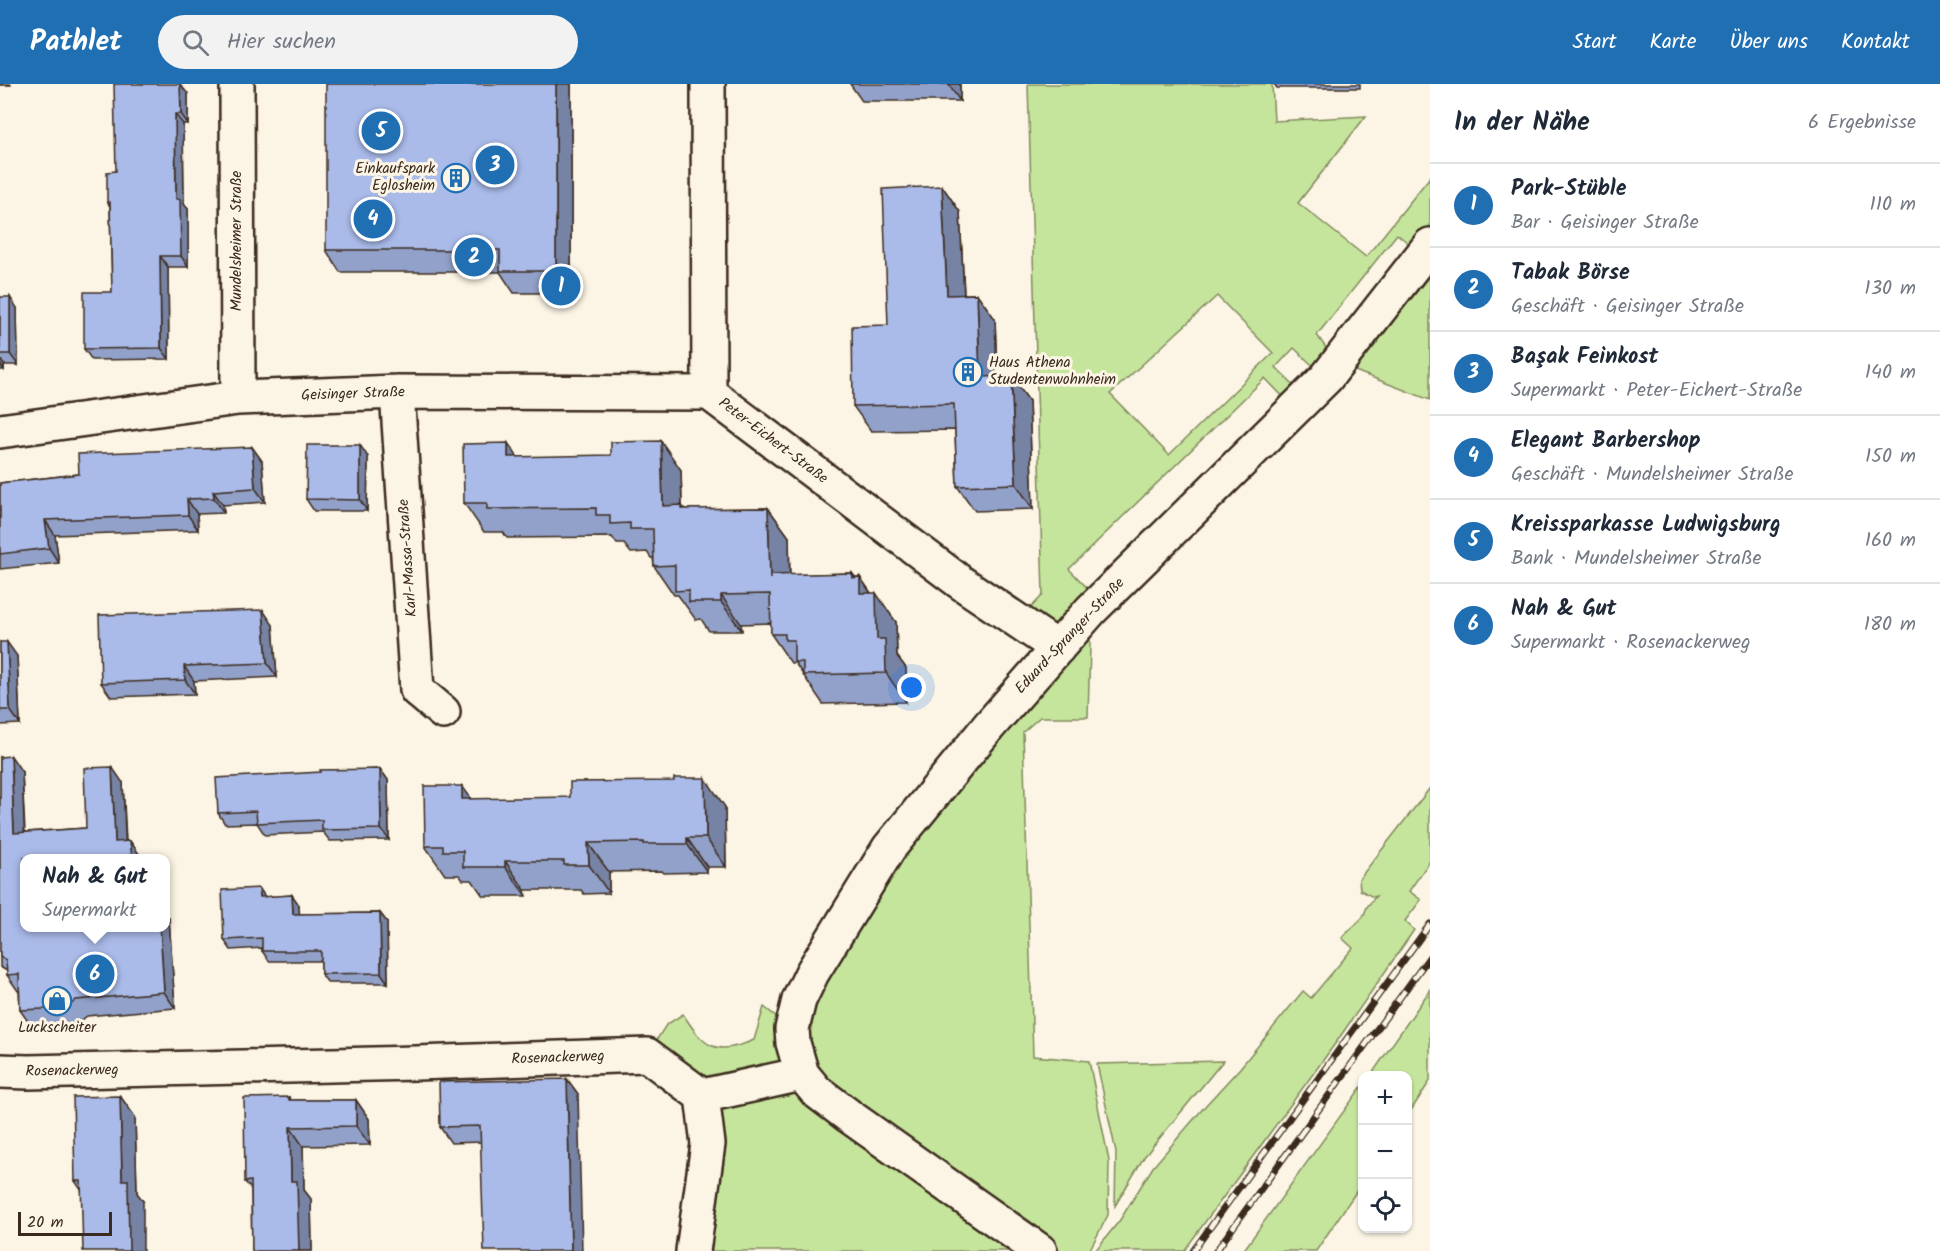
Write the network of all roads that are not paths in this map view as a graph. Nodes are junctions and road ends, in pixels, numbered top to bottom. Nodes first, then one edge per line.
1 (237, 84) edge
2 (708, 84) edge
3 (1430, 245) edge
4 (397, 392) junction
5 (709, 393) junction
6 (238, 398) junction
7 (0, 431) edge
8 (1058, 648) junction
9 (443, 712) dead end
10 (0, 1071) edge
11 (802, 1074) junction
12 (702, 1096) junction
13 (693, 1251) edge
14 (1040, 1251) edge

1 - 6 street, Mundelsheimer Straße
2 - 5 street, Peter-Eichert-Straße
3 - 8 street, Eduard-Spranger-Straße
4 - 5 street, Geisinger Straße
4 - 6 street, Geisinger Straße
4 - 9 street, Karl-Massa-Straße
5 - 8 street, Peter-Eichert-Straße
6 - 7 street, Geisinger Straße
8 - 11 street, Eduard-Spranger-Straße
10 - 12 street, Rosenackerweg
11 - 12 street
11 - 14 street
12 - 13 street

